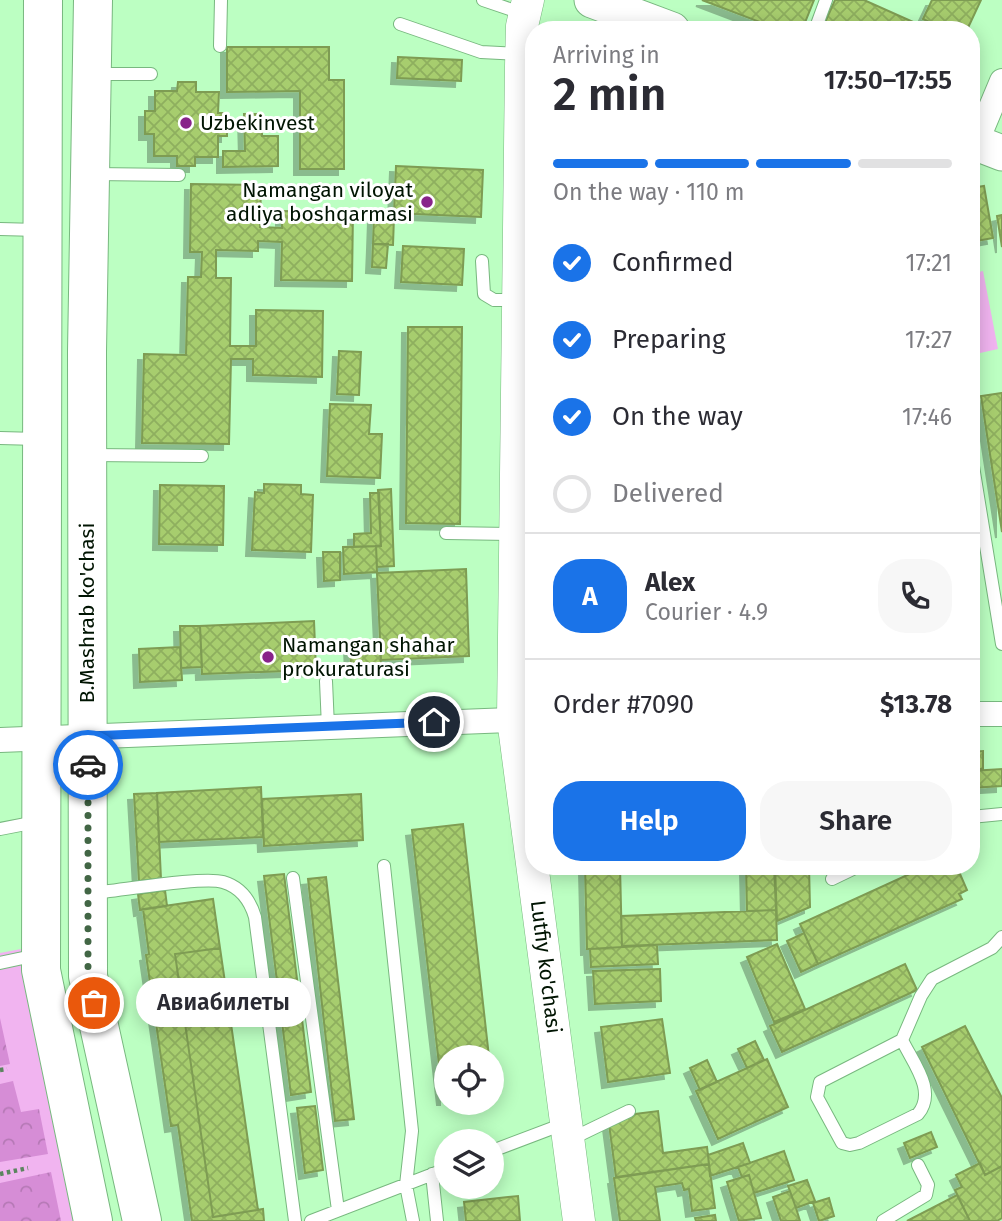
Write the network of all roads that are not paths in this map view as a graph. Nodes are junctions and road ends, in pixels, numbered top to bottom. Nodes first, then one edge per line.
1 (43, 0) edge
2 (93, 0) edge
3 (221, 0) edge
4 (483, 0) edge
5 (592, 0) edge
6 (826, 0) edge
7 (526, 7) edge
8 (649, 21) edge
9 (818, 21) edge
10 (400, 24) dead end
11 (220, 46) dead end
12 (521, 54) junction
13 (92, 74) junction
14 (151, 74) dead end
15 (1002, 81) edge
16 (983, 146) edge
17 (90, 174) junction
18 (179, 175) dead end
19 (0, 229) edge
20 (42, 230) junction
21 (482, 261) dead end
22 (518, 300) junction
23 (0, 438) edge
24 (41, 439) junction
25 (87, 455) junction
26 (202, 456) dead end
27 (980, 508) edge
28 (446, 533) dead end
29 (515, 534) junction
30 (1001, 635) edge
31 (326, 681) dead end
32 (980, 714) edge
33 (1002, 714) edge
34 (524, 719) edge
35 (328, 727) junction
36 (88, 736) junction
37 (39, 737) junction
38 (0, 740) edge
39 (1002, 814) edge
40 (980, 816) edge
41 (40, 821) junction
42 (0, 829) edge
43 (384, 866) dead end
44 (540, 875) edge
45 (840, 875) edge
46 (293, 878) dead end
47 (832, 879) dead end
48 (88, 894) junction
49 (1002, 937) edge
50 (41, 954) junction
51 (0, 963) edge
52 (902, 1040) junction
53 (629, 1111) dead end
54 (567, 1131) junction
55 (504, 1149) edge
56 (918, 1165) dead end
57 (432, 1174) joint
58 (406, 1185) junction
59 (338, 1210) junction
60 (93, 1221) edge
61 (142, 1221) edge
62 (295, 1221) edge
63 (311, 1221) edge
64 (412, 1221) edge
65 (437, 1221) edge
66 (579, 1221) edge
67 (883, 1221) edge

1 - 20 main road
2 - 13 main road, B.Mashrab ko'chasi
3 - 11 lane
4 - 7 lane
5 - 8 main road
6 - 9 lane
7 - 12 street, Lutfiy ko'chasi
10 - 12 lane
12 - 22 street, Lutfiy ko'chasi
13 - 14 lane
13 - 17 main road, B.Mashrab ko'chasi
15 - 16 street
17 - 18 lane
17 - 25 main road, B.Mashrab ko'chasi
19 - 20 lane
20 - 24 main road
21 - 22 lane
22 - 29 street, Lutfiy ko'chasi
23 - 24 lane
24 - 37 main road
25 - 26 lane
25 - 36 main road, B.Mashrab ko'chasi
27 - 30 lane
28 - 29 lane
29 - 34 street, Lutfiy ko'chasi
31 - 35 lane
32 - 33 street
34 - 35 street
35 - 36 street
36 - 37 street
36 - 48 main road, B.Mashrab ko'chasi
37 - 38 street
37 - 41 main road
39 - 40 lane
41 - 42 lane
41 - 50 main road
43 - 58 lane
44 - 54 street, Lutfiy ko'chasi
45 - 47 lane
46 - 59 lane
48 - 61 main road, B.Mashrab ko'chasi
48 - 62 lane
49 - 52 lane
50 - 51 lane
50 - 60 main road
52 - 52 lane
53 - 54 lane
54 - 55 lane
54 - 66 street, Lutfiy ko'chasi
56 - 67 lane
57 - 58 lane
57 - 65 lane
58 - 59 lane
58 - 64 lane
59 - 63 lane

